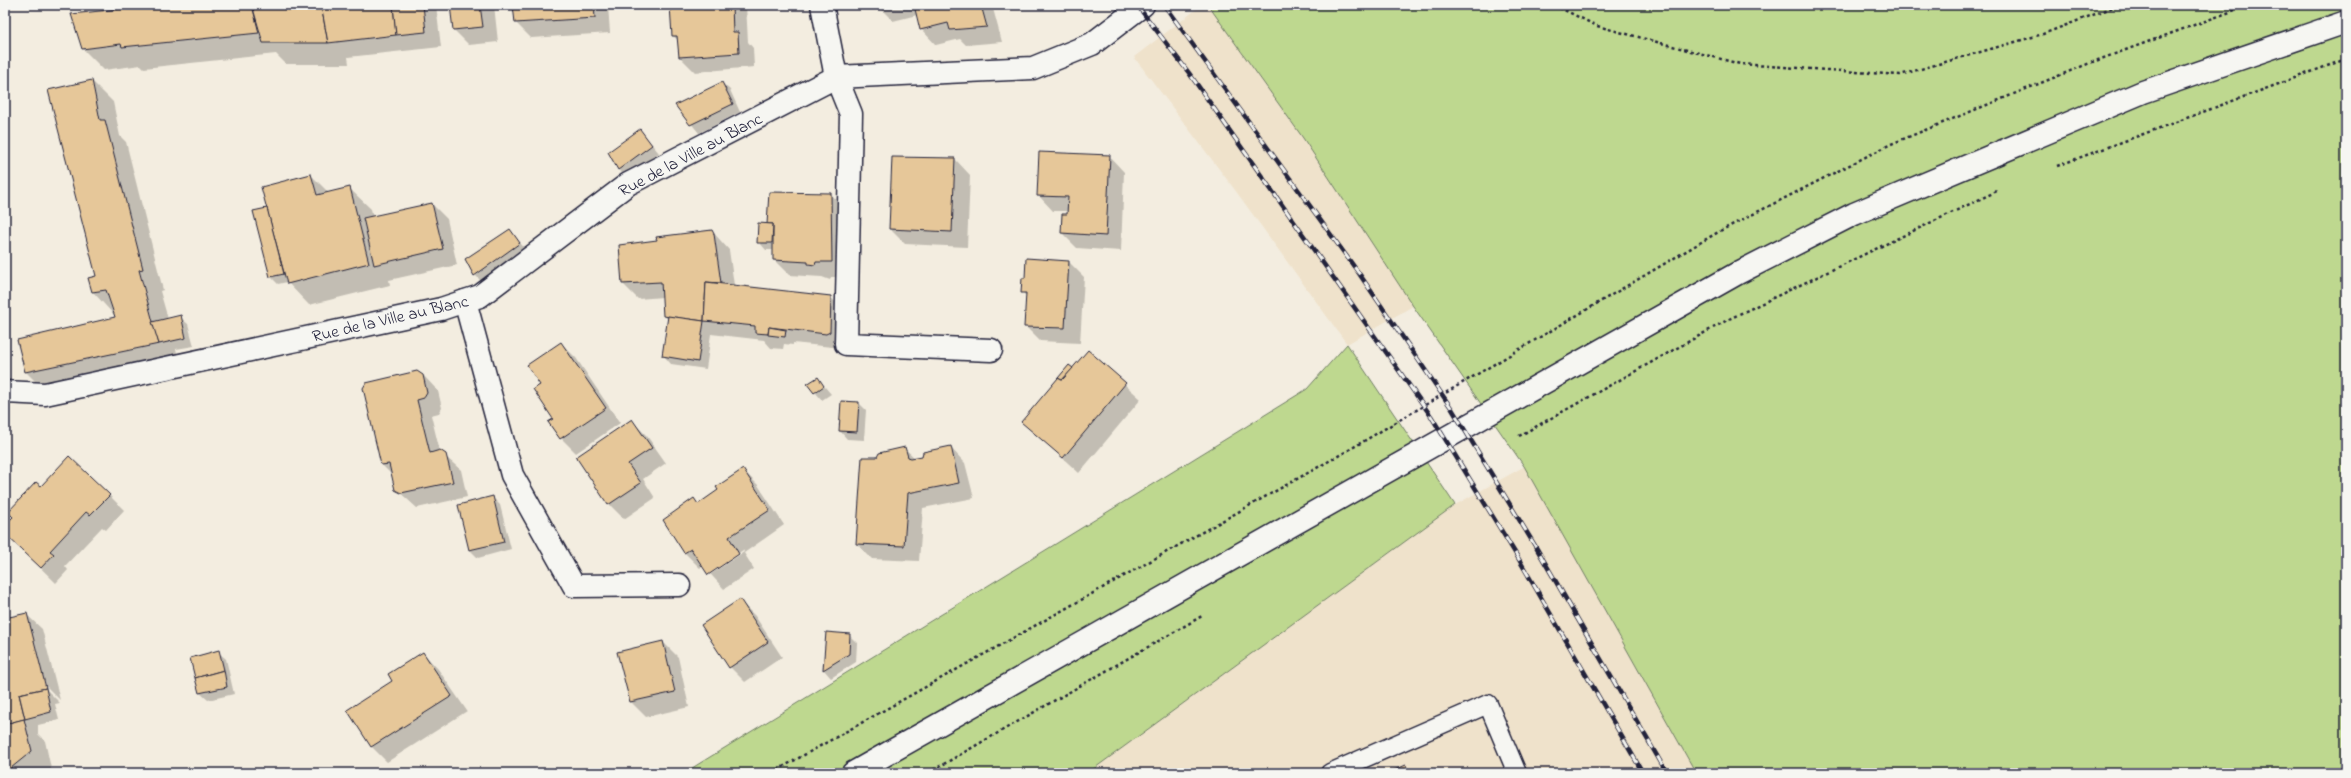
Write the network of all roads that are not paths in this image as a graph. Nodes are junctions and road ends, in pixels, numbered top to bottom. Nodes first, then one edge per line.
1 (822, 5) edge
2 (1143, 5) edge
3 (2346, 22) edge
4 (836, 77) junction
5 (465, 301) junction
6 (991, 350) dead end
7 (5, 392) edge
8 (679, 585) dead end
9 (853, 773) edge
10 (1330, 773) edge
11 (1517, 773) edge

1 - 4 street
2 - 4 street, Rue de la Ville au Blanc
3 - 9 street
4 - 5 street, Rue de la Ville au Blanc
4 - 6 street
5 - 7 street, Rue de la Ville au Blanc
5 - 8 street
10 - 11 lane

